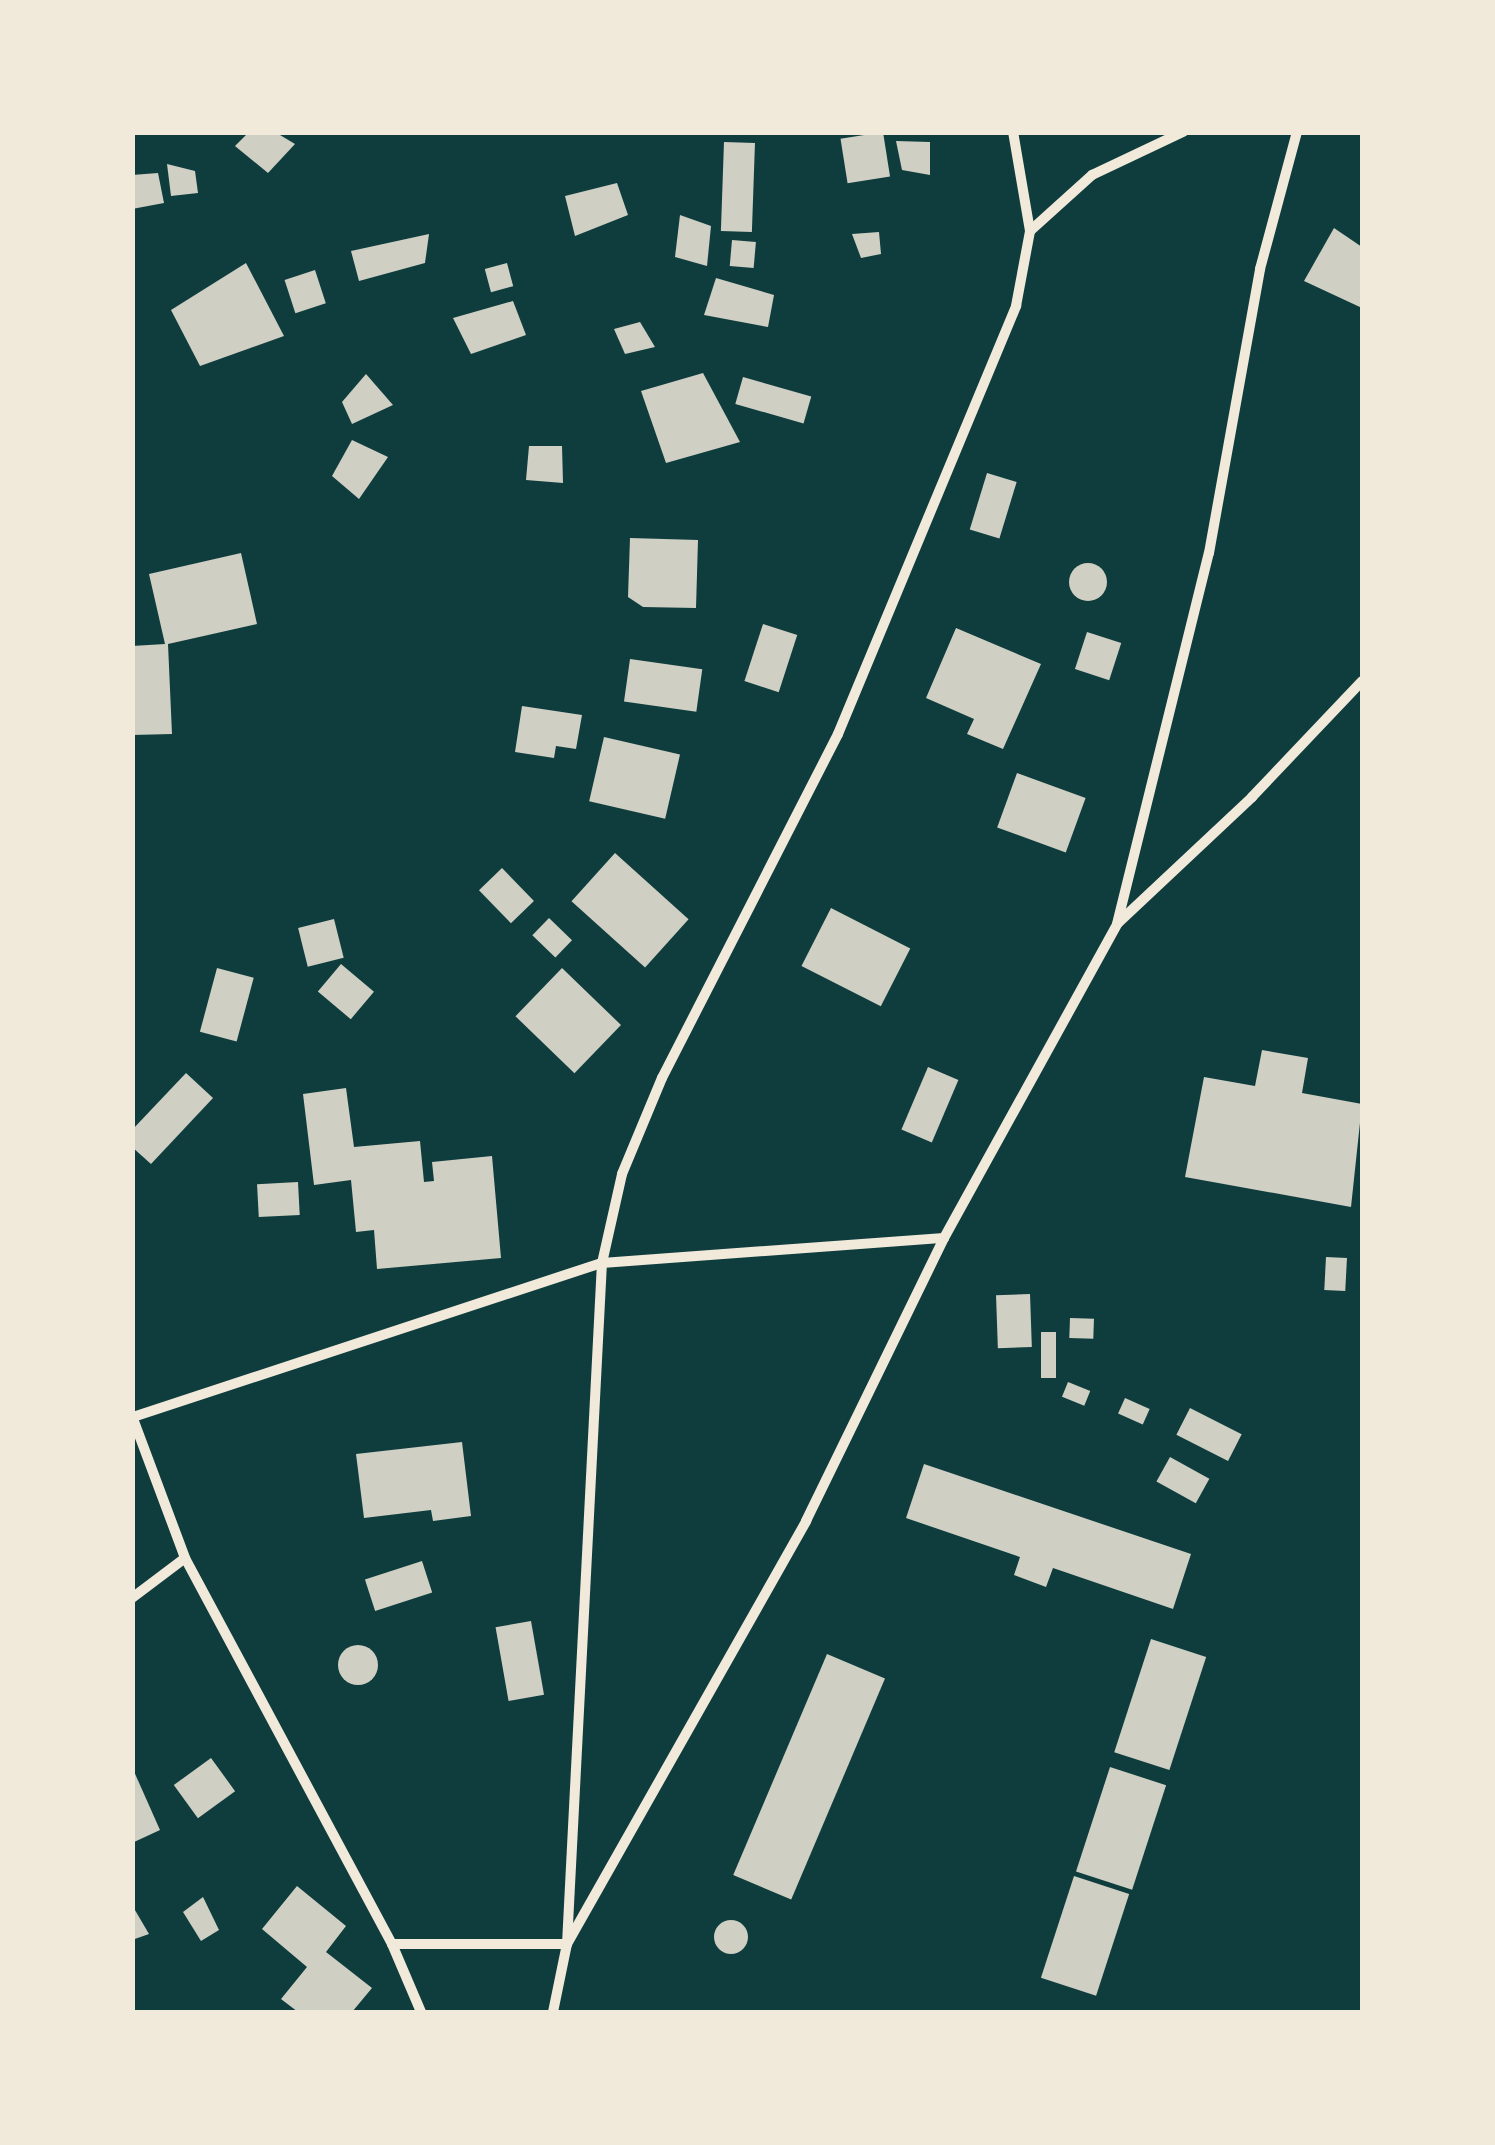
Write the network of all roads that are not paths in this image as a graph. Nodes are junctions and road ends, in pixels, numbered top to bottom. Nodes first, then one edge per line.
1 (1013, 132) edge
2 (1183, 132) edge
3 (1297, 132) edge
4 (1030, 231) junction
5 (1362, 681) edge
6 (1117, 924) junction
7 (944, 1238) junction
8 (602, 1263) junction
9 (133, 1416) edge
10 (185, 1558) junction
11 (132, 1598) edge
12 (392, 1944) junction
13 (567, 1944) junction
14 (422, 2012) edge
15 (553, 2012) edge

1 - 4 street
2 - 4 street
3 - 6 street
4 - 8 street
5 - 6 street
6 - 7 street
7 - 8 street
7 - 13 street
8 - 9 street
8 - 13 street
9 - 10 street
10 - 11 street
10 - 12 street
12 - 13 street
12 - 14 street
13 - 15 street

